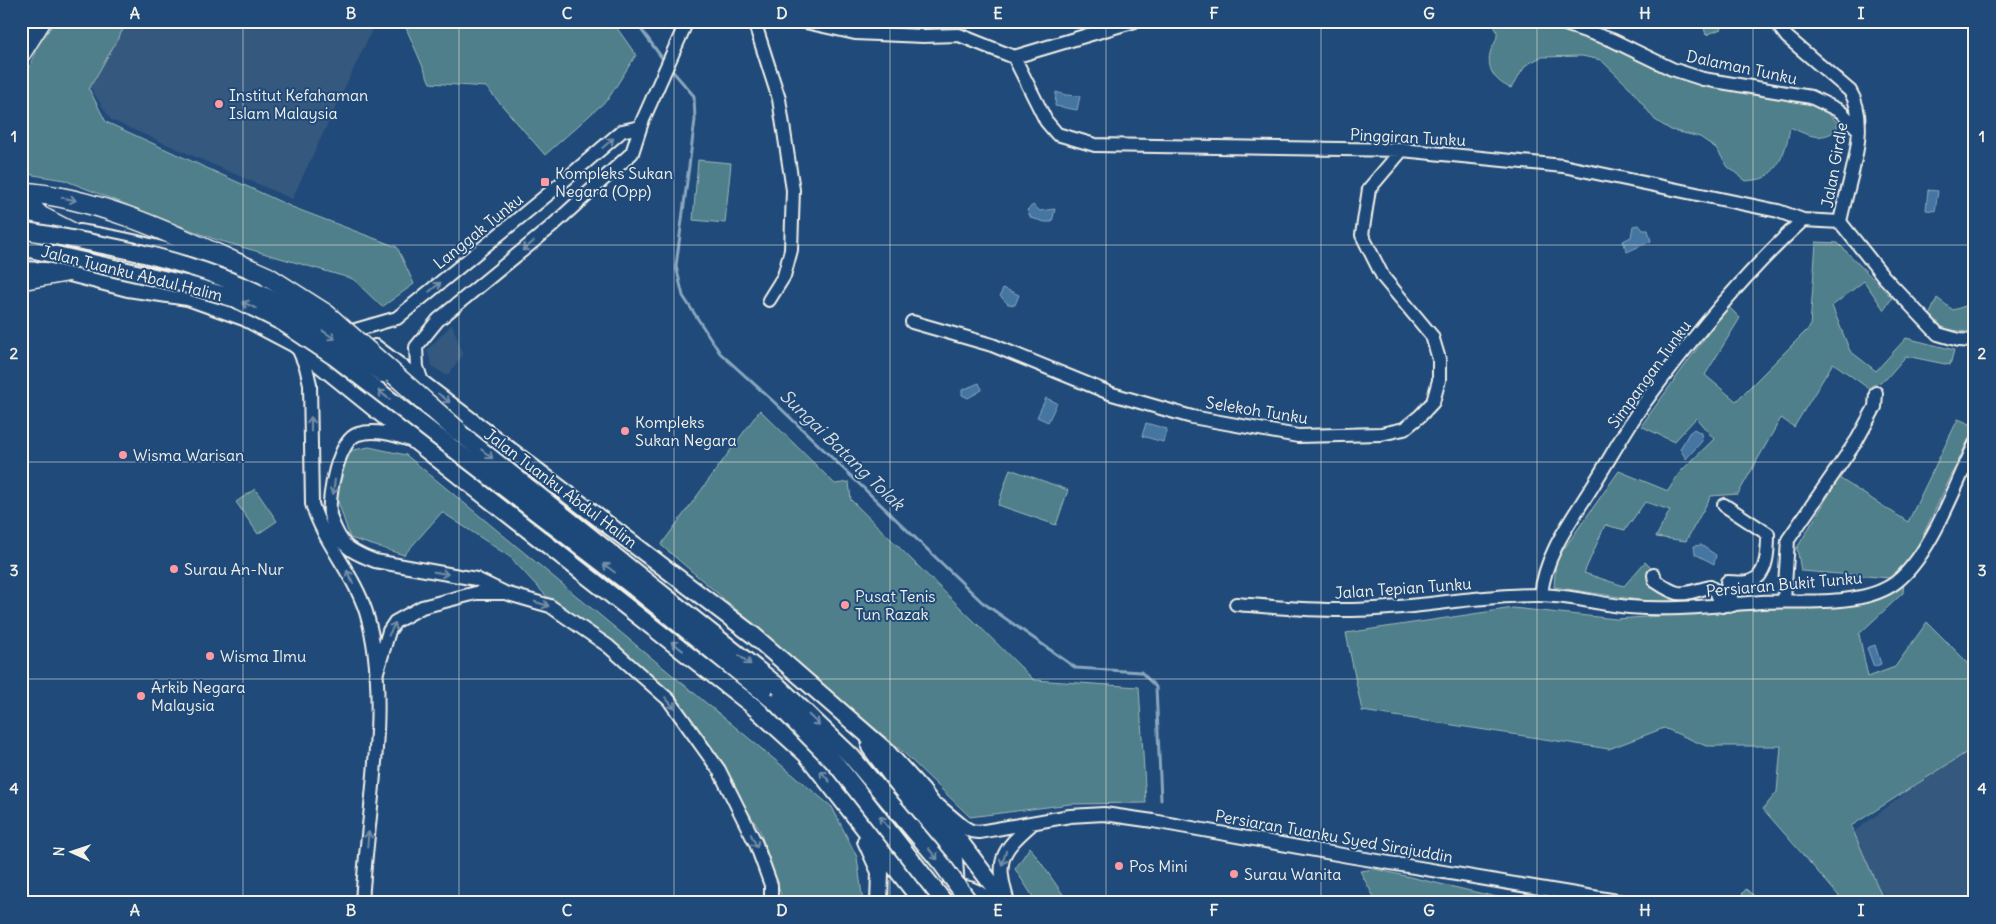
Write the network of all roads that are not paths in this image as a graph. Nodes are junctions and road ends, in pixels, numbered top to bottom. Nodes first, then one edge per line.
1 (40, 21) edge
2 (687, 21) edge
3 (754, 21) edge
4 (801, 21) edge
5 (1135, 21) edge
6 (1556, 21) edge
7 (1775, 21) edge
8 (21, 52) edge
9 (1014, 57) junction
10 (640, 127) junction
11 (1859, 130) junction
12 (1402, 150) junction
13 (21, 194) edge
14 (21, 219) edge
15 (1802, 220) junction
16 (1840, 222) junction
17 (21, 230) edge
18 (69, 231) junction
19 (21, 247) edge
20 (21, 270) edge
21 (66, 272) junction
22 (21, 280) edge
23 (769, 300) dead end
24 (912, 322) dead end
25 (352, 331) junction
26 (1975, 340) edge
27 (295, 344) junction
28 (422, 382) junction
29 (1876, 393) dead end
30 (457, 430) junction
31 (414, 441) junction
32 (1975, 444) edge
33 (529, 495) junction
34 (1724, 505) dead end
35 (533, 534) junction
36 (1654, 575) dead end
37 (1726, 582) junction
38 (1710, 587) junction
39 (505, 593) junction
40 (1541, 595) junction
41 (1784, 602) junction
42 (1236, 604) dead end
43 (1727, 605) junction
44 (753, 636) junction
45 (376, 675) junction
46 (742, 675) junction
47 (776, 694) junction
48 (916, 796) junction
49 (843, 798) junction
50 (1033, 823) junction
51 (870, 833) junction
52 (956, 888) junction
53 (1587, 899) edge
54 (919, 901) edge
55 (361, 903) edge
56 (771, 903) edge
57 (879, 903) edge
58 (947, 903) edge
59 (970, 903) edge
60 (988, 903) edge
61 (1007, 903) edge
62 (1629, 903) edge

1 - 8 highway
2 - 10 street
3 - 23 street
4 - 9 street
5 - 9 street
6 - 11 street, Dalaman Tunku
7 - 11 street, Jalan Girdle
9 - 12 street, Pinggiran Tunku
25 -> 10 street, Langgak Tunku
10 -> 28 street
11 - 16 street, Jalan Girdle
12 - 15 street, Pinggiran Tunku
12 - 24 street, Selekoh Tunku
13 - 18 highway
13 -> 30 highway, bridge
14 - 18 main road, Jalan Tuanku Abdul Halim
15 - 16 street, Pinggiran Tunku
15 - 40 street, Simpangan Tunku
16 - 26 street, Jalan Girdle
17 -> 30 main road, Jalan Tuanku Abdul Halim, bridge
18 - 21 main road
18 - 25 main road, Jalan Tuanku Abdul Halim
33 -> 19 main road, Jalan Tuanku Abdul Halim, bridge
20 - 21 main road, Jalan Tuanku Abdul Halim
21 - 22 highway
21 - 27 main road, Jalan Tuanku Abdul Halim
25 - 28 main road, Jalan Tuanku Abdul Halim
27 - 31 main road, Jalan Tuanku Abdul Halim
45 -> 27 street
28 -> 44 main road, Jalan Tuanku Abdul Halim
29 - 41 street
30 -> 33 main road, Jalan Tuanku Abdul Halim, bridge
31 - 35 main road, Jalan Tuanku Abdul Halim
31 -> 39 street
32 - 41 street, Persiaran Bukit Tunku
33 - 44 main road
46 -> 33 main road, Jalan Tuanku Abdul Halim
33 -> 47 main road, Jalan Tuanku Abdul Halim
34 - 37 street
35 - 46 main road
49 -> 35 main road, Jalan Tuanku Abdul Halim
36 - 38 street
37 - 38 street
37 - 43 street
38 - 43 street
45 -> 39 street
39 -> 56 street
40 - 42 street, Jalan Tepian Tunku
40 - 43 street, Persiaran Bukit Tunku
41 - 43 street, Persiaran Bukit Tunku
44 - 48 main road, Jalan Tuanku Abdul Halim
55 -> 45 street
46 - 47 main road, Jalan Tuanku Abdul Halim
58 -> 47 main road, Jalan Tuanku Abdul Halim, bridge
47 -> 59 main road, Jalan Tuanku Abdul Halim, bridge
48 - 50 street, Persiaran Tuanku Syed Sirajuddin
48 - 51 main road
48 - 52 main road
48 - 61 main road, Jalan Tuanku Abdul Halim
49 - 51 main road, Jalan Tuanku Abdul Halim
49 - 57 main road
50 - 53 street, Persiaran Tuanku Syed Sirajuddin
50 -> 61 street
51 - 54 main road, Jalan Tuanku Abdul Halim
52 - 54 main road
52 - 58 main road
52 - 60 main road
53 - 62 street, Persiaran Tuanku Syed Sirajuddin

